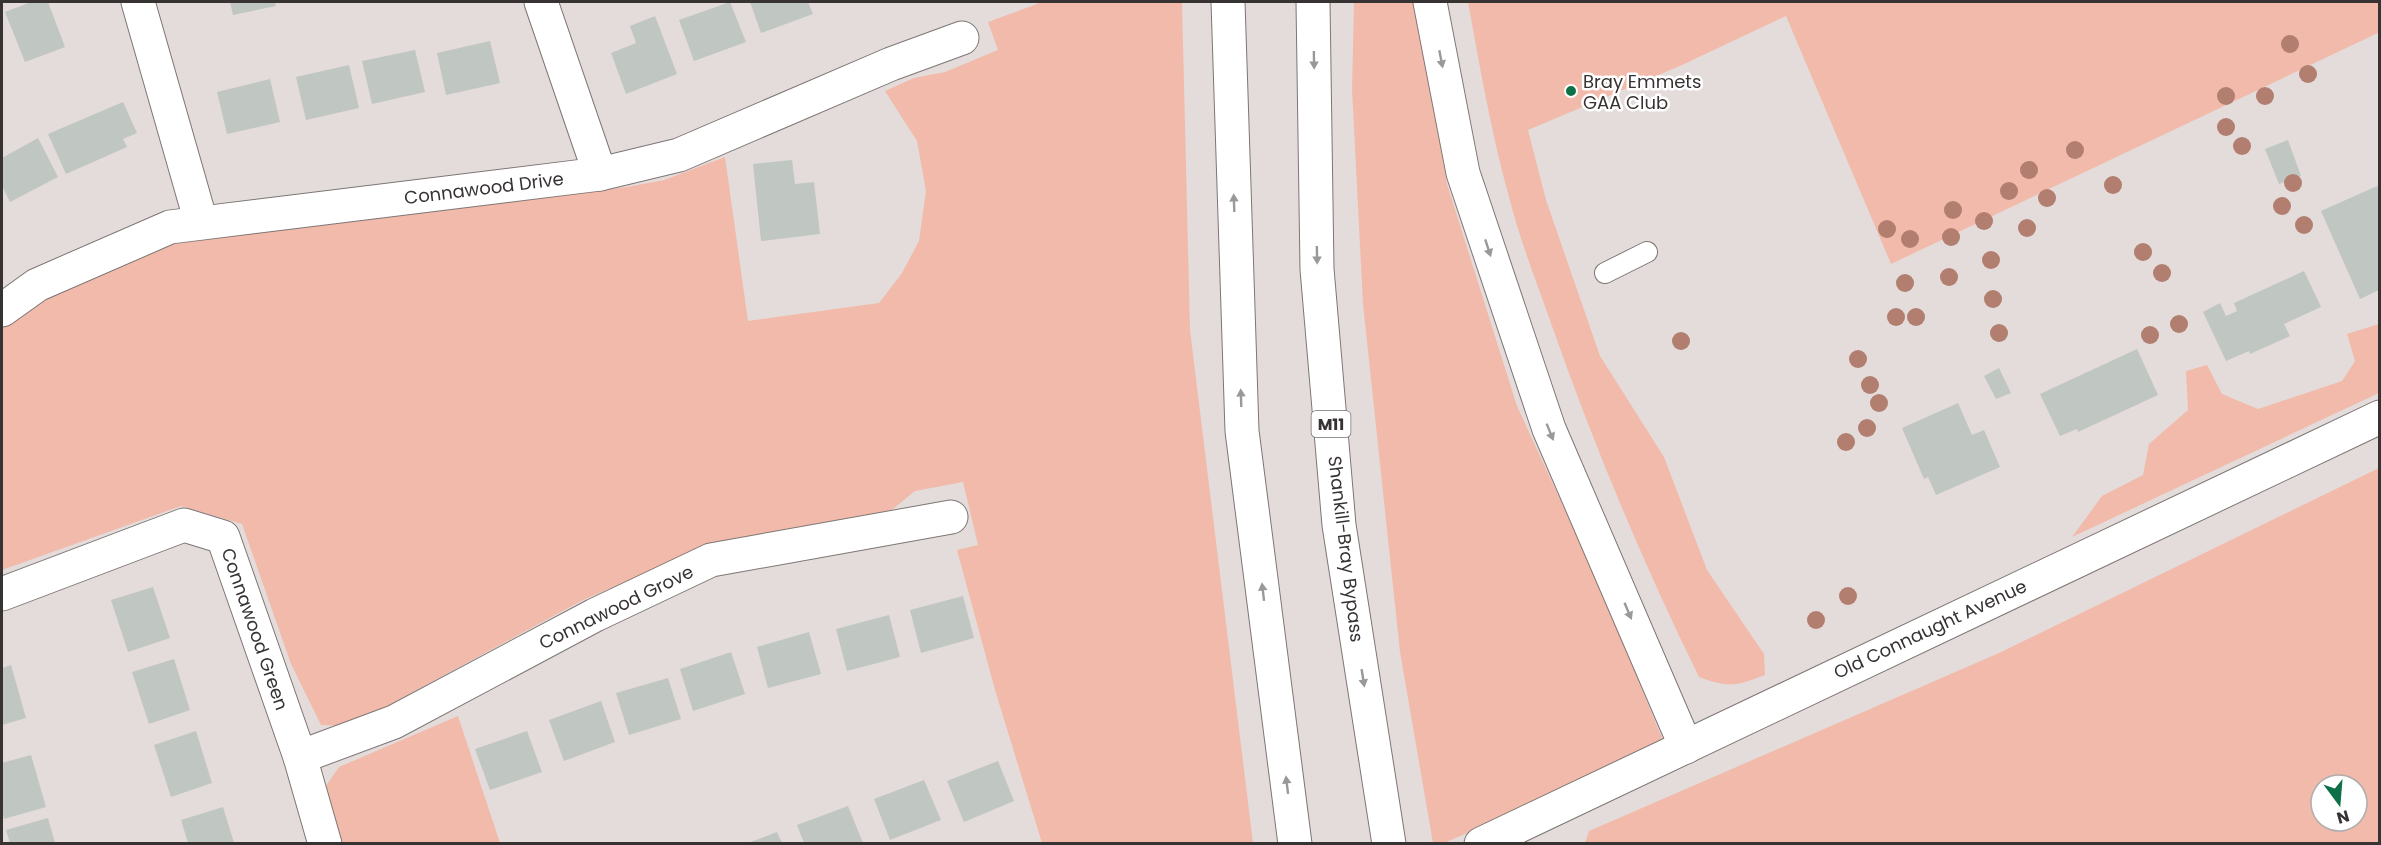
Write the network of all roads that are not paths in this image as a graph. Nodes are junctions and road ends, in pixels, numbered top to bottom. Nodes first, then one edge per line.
1 (138, 2) edge
2 (541, 2) edge
3 (1228, 2) edge
4 (1313, 2) edge
5 (1430, 2) edge
6 (962, 38) dead end
7 (600, 174) junction
8 (201, 222) junction
9 (1647, 252) dead end
10 (1605, 273) dead end
11 (2, 310) edge
12 (2379, 417) edge
13 (951, 517) dead end
14 (2, 594) edge
15 (1686, 747) junction
16 (300, 757) junction
17 (325, 843) edge
18 (1295, 843) edge
19 (1389, 843) edge
20 (1481, 843) edge

1 - 8 main road
2 - 7 main road
18 -> 3 main road
4 -> 19 main road, Shankill-Bray Bypass / M11
5 -> 15 main road
6 - 7 main road, Connawood Drive
7 - 8 main road, Connawood Drive
8 - 11 main road, Connawood Drive
9 - 10 lane
12 - 15 main road, Old Connaught Avenue
13 - 16 main road, Connawood Grove
14 - 16 main road, Connawood Green
15 - 20 main road, Old Connaught Avenue
16 - 17 main road, Connawood Green

